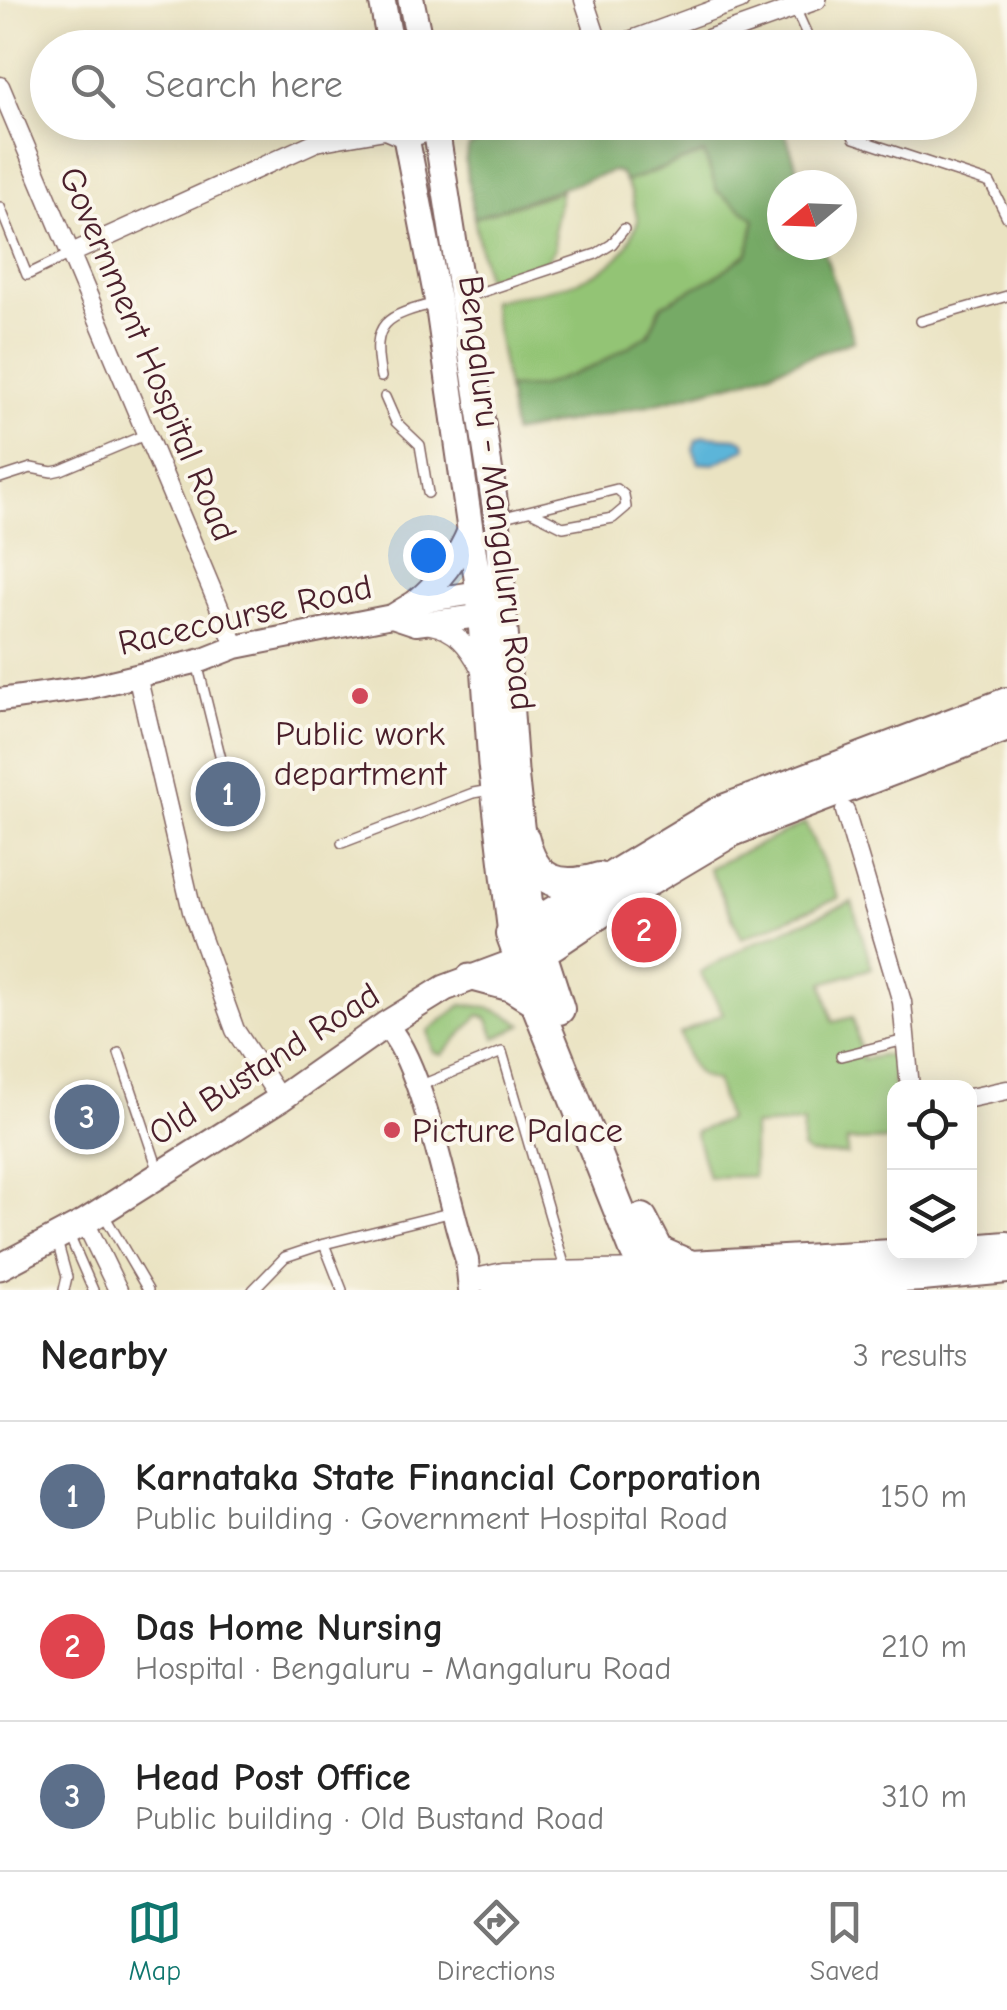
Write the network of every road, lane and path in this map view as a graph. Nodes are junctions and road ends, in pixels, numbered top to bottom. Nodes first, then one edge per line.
1 (382, 0) edge
2 (411, 0) edge
3 (584, 0) edge
4 (740, 0) edge
5 (817, 0) edge
6 (795, 8) junction
7 (388, 30) edge
8 (417, 30) edge
9 (594, 30) edge
10 (659, 30) edge
11 (733, 30) edge
12 (805, 30) edge
13 (0, 86) edge
14 (328, 140) edge
15 (400, 140) edge
16 (446, 140) edge
17 (860, 140) edge
18 (0, 207) edge
19 (1007, 217) edge
20 (624, 228) dead end
21 (72, 253) junction
22 (1007, 296) edge
23 (465, 304) junction
24 (438, 309) junction
25 (921, 321) dead end
26 (381, 377) dead end
27 (385, 397) dead end
28 (146, 434) junction
29 (0, 478) edge
30 (428, 493) dead end
31 (531, 511) junction
32 (497, 518) junction
33 (470, 528) junction
34 (492, 602) junction
35 (415, 613) junction
36 (236, 647) junction
37 (196, 661) junction
38 (138, 676) junction
39 (486, 679) junction
40 (0, 700) edge
41 (1007, 703) edge
42 (1007, 726) edge
43 (223, 767) dead end
44 (494, 789) junction
45 (845, 811) dead end
46 (524, 839) junction
47 (342, 843) dead end
48 (620, 870) junction
49 (526, 942) junction
50 (468, 977) junction
51 (536, 1006) junction
52 (385, 1025) junction
53 (905, 1040) junction
54 (119, 1053) dead end
55 (841, 1056) dead end
56 (909, 1080) edge
57 (417, 1086) junction
58 (1007, 1090) edge
59 (977, 1096) edge
60 (280, 1099) junction
61 (160, 1175) junction
62 (454, 1212) junction
63 (78, 1226) junction
64 (324, 1244) junction
65 (1007, 1247) edge
66 (977, 1249) edge
67 (887, 1255) edge
68 (0, 1267) edge
69 (1007, 1268) edge
70 (566, 1271) junction
71 (469, 1277) edge
72 (659, 1281) edge
73 (766, 1287) edge
74 (64, 1290) edge
75 (93, 1290) edge
76 (118, 1290) edge
77 (148, 1290) edge
78 (253, 1290) edge
79 (342, 1290) edge

1 - 7 main road
2 - 8 main road
3 - 9 street
4 - 10 street
5 - 6 street
6 - 11 street
6 - 12 lane
13 - 21 street, Government Hospital Road
14 - 21 street
15 - 24 main road, Bengaluru - Mangaluru Road
16 - 23 main road, Bengaluru - Mangaluru Road
17 - 19 lane
18 - 21 lane
20 - 23 lane
21 - 28 street, Government Hospital Road
22 - 25 lane
23 - 24 main road
23 - 32 main road, Bengaluru - Mangaluru Road
24 - 26 lane
24 - 33 main road, Bengaluru - Mangaluru Road
27 - 30 lane
28 - 29 lane
28 - 36 street, Government Hospital Road
31 - 31 lane
31 - 32 lane
32 - 34 main road, Bengaluru - Mangaluru Road
33 - 34 main road, Bengaluru - Mangaluru Road
33 - 35 street
34 - 35 street, Racecourse Road
34 - 39 main road, Bengaluru - Mangaluru Road
34 - 46 main road
35 - 36 street, Racecourse Road
35 - 39 street
36 - 37 street, Racecourse Road
37 - 38 street, Racecourse Road
37 - 43 lane
38 - 40 street, Racecourse Road
38 - 60 street
39 - 44 main road, Bengaluru - Mangaluru Road
41 - 48 highway
42 - 49 highway
44 - 47 lane
44 - 49 main road, Bengaluru - Mangaluru Road
45 - 53 street
46 - 48 highway
46 - 49 main road
48 - 49 highway
49 - 50 main road, Old Bustand Road
49 - 51 highway, Bengaluru - Mangaluru Road
49 - 72 highway, Bengaluru - Mangaluru Road
50 - 51 main road
50 - 52 main road, Old Bustand Road
51 - 72 highway, Bengaluru - Mangaluru Road
52 - 57 street
52 - 60 main road, Old Bustand Road
53 - 55 lane
53 - 56 street
54 - 61 lane
57 - 62 street
57 - 70 lane
58 - 59 street
60 - 61 main road, Old Bustand Road
61 - 63 main road, Old Bustand Road
62 - 64 lane
62 - 71 street
63 - 68 main road, Old Bustand Road
63 - 74 lane
63 - 75 lane
63 - 76 street
63 - 77 lane
64 - 78 lane
64 - 79 lane
65 - 66 highway
67 - 72 highway
69 - 73 highway
70 - 71 street
70 - 72 street
71 - 72 street
72 - 73 highway

